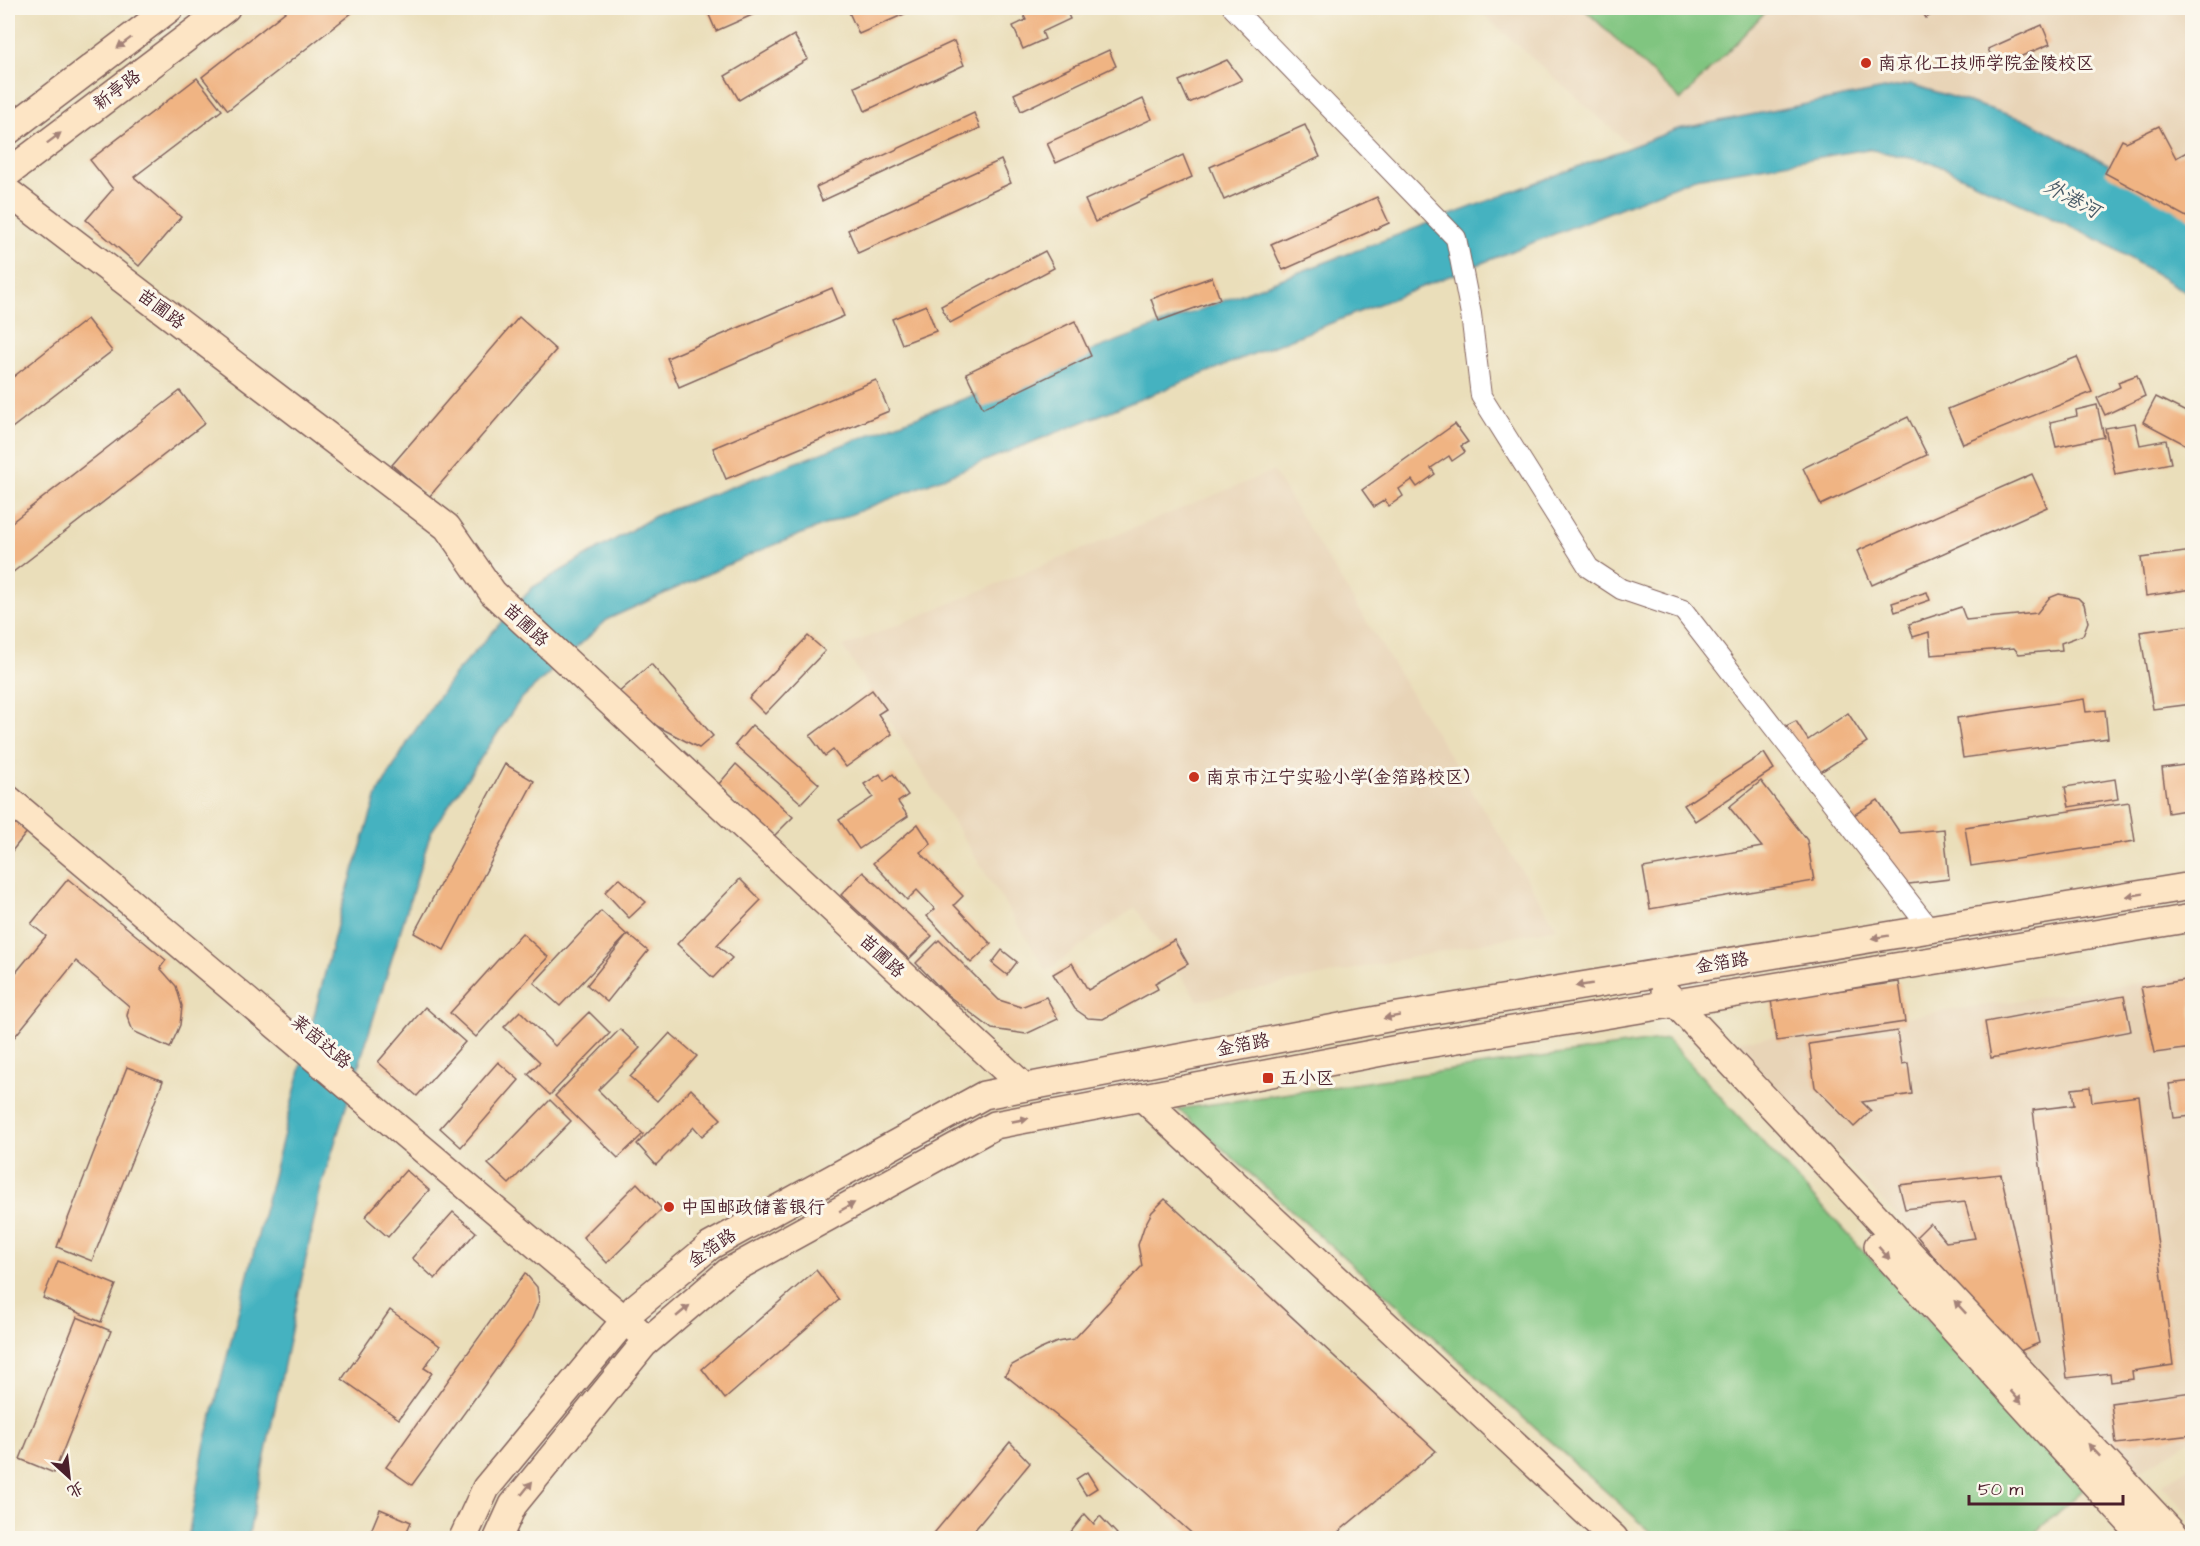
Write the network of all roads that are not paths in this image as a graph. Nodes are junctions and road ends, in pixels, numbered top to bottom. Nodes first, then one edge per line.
1 (170, 8) edge
2 (226, 8) edge
3 (1233, 8) edge
4 (8, 131) edge
5 (8, 173) edge
6 (8, 192) edge
7 (8, 777) edge
8 (8, 799) edge
9 (2193, 886) edge
10 (2193, 918) edge
11 (1930, 929) junction
12 (1640, 976) junction
13 (253, 998) junction
14 (1666, 1004) junction
15 (1023, 1087) junction
16 (1142, 1097) junction
17 (629, 1314) junction
18 (649, 1340) junction
19 (463, 1539) edge
20 (498, 1539) edge
21 (1614, 1539) edge
22 (2144, 1539) edge
23 (2177, 1539) edge

1 -> 4 main road, 新亭路
5 -> 2 main road, 新亭路
3 - 11 street
6 - 15 main road, 苗圃路
7 - 13 main road, 莱茵达路
8 - 13 main road
9 -> 11 main road, 金箔路
10 - 14 main road, 金箔路
11 -> 12 main road, 金箔路
12 - 14 main road
12 -> 15 main road, 金箔路
13 - 17 main road, 莱茵达路
14 - 16 main road, 金箔路
14 -> 22 main road
23 -> 14 main road
15 - 17 main road, 金箔路
18 -> 16 main road, 金箔路
16 - 21 main road
17 - 18 main road, 莱茵达路
17 - 19 main road, 金箔路
20 -> 18 main road, 金箔路

